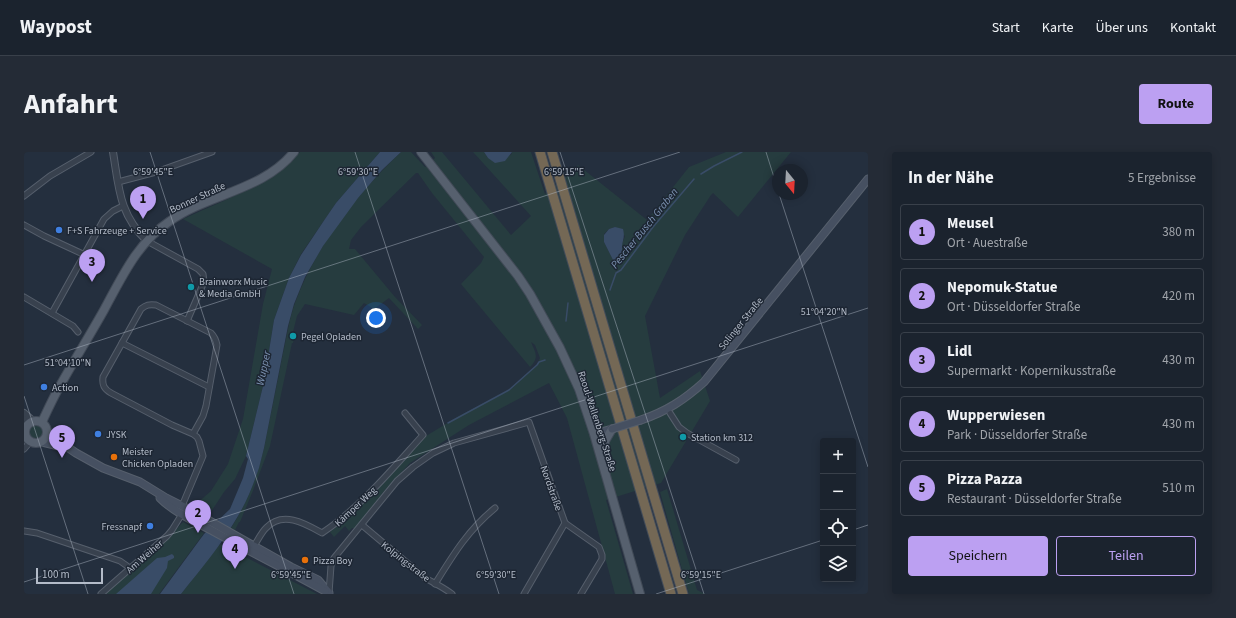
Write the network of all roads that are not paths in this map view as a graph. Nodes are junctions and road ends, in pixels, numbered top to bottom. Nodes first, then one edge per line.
1 (91, 152) edge
2 (113, 152) edge
3 (212, 152) edge
4 (294, 152) edge
5 (421, 152) edge
6 (540, 152) edge
7 (552, 152) edge
8 (868, 179) edge
9 (118, 182) junction
10 (24, 196) edge
11 (123, 206) junction
12 (24, 225) edge
13 (147, 241) junction
14 (85, 255) junction
15 (25, 298) edge
16 (52, 313) junction
17 (187, 321) junction
18 (78, 332) dead end
19 (122, 343) junction
20 (209, 388) junction
21 (24, 413) edge
22 (406, 413) dead end
23 (670, 413) dead end
24 (612, 429) junction
25 (28, 430) edge
26 (47, 432) junction
27 (192, 434) junction
28 (594, 434) junction
29 (42, 442) junction
30 (24, 449) edge
31 (76, 453) junction
32 (736, 460) dead end
33 (602, 465) junction
34 (154, 491) junction
35 (182, 506) junction
36 (495, 508) dead end
37 (182, 514) junction
38 (205, 522) junction
39 (565, 523) junction
40 (362, 525) junction
41 (24, 531) edge
42 (252, 549) junction
43 (130, 568) junction
44 (435, 584) junction
45 (101, 594) edge
46 (329, 594) edge
47 (452, 594) edge
48 (524, 594) edge
49 (581, 594) edge
50 (640, 594) edge
51 (671, 594) edge
52 (683, 594) edge

1 - 10 street
2 - 9 street
3 - 9 street
4 - 13 main road, Bonner Straße
5 - 28 main road, Raoul-Wallenberg-Straße
6 - 51 highway
7 - 52 highway
8 - 24 main road, Solinger Straße, bridge
9 - 11 street
11 - 13 street
11 - 14 street
12 - 14 street
13 - 17 street
13 - 25 main road, Bonner Straße
14 - 16 street
15 - 16 street
16 - 18 street
17 - 19 street
17 - 20 street
19 - 20 street
19 - 27 street
20 - 27 street
21 - 25 street
22 - 42 street, Kämper Weg
23 - 32 street
24 - 28 main road, Solinger Straße
24 - 33 main road
25 - 26 main road
25 - 29 main road
25 - 30 street
26 - 29 main road
26 - 31 main road
27 - 35 street
28 - 33 main road, Raoul-Wallenberg-Straße
29 - 31 main road
31 - 34 main road
33 - 50 main road, Raoul-Wallenberg-Straße
34 - 35 main road
34 - 37 main road
35 - 38 main road
36 - 44 street
37 - 38 main road
37 - 43 street, Am Weiher
38 - 42 main road
39 - 40 street, Nordstraße
39 - 48 street, Nordstraße
39 - 49 street
40 - 44 street, Kolpingstraße
40 - 46 street
41 - 43 street
42 - 46 main road
43 - 45 street, Am Weiher
44 - 47 street, Kolpingstraße

